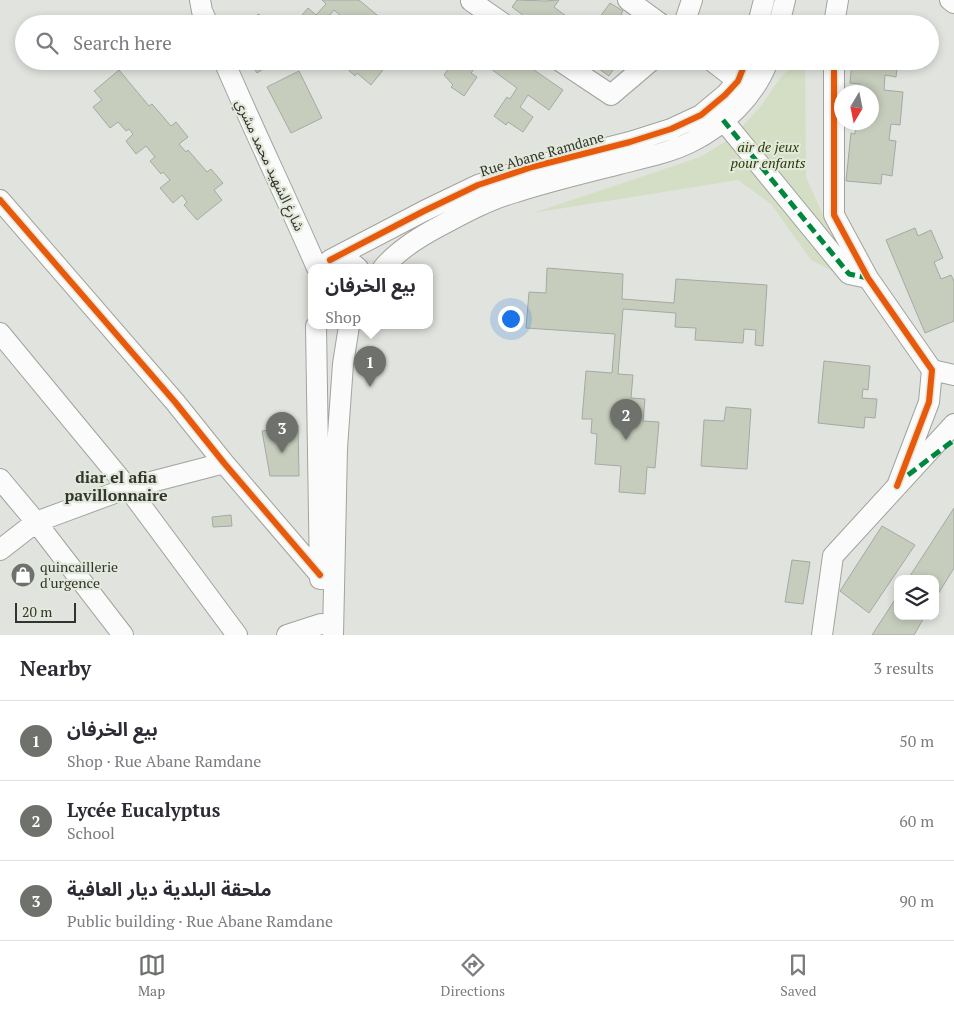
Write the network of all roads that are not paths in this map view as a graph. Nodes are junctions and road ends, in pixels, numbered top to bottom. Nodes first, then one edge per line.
1 (200, 0) edge
2 (628, 0) edge
3 (692, 0) edge
4 (764, 0) edge
5 (785, 0) edge
6 (838, 0) edge
7 (950, 0) edge
8 (471, 1) dead end
9 (954, 3) edge
10 (204, 15) edge
11 (491, 15) edge
12 (649, 15) edge
13 (687, 15) edge
14 (760, 15) edge
15 (781, 15) edge
16 (836, 15) edge
17 (228, 70) edge
18 (574, 70) edge
19 (640, 70) edge
20 (724, 70) edge
21 (742, 70) edge
22 (764, 70) edge
23 (834, 70) edge
24 (738, 80) junction
25 (723, 120) junction
26 (0, 200) edge
27 (321, 264) edge
28 (326, 264) edge
29 (328, 264) edge
30 (353, 264) edge
31 (386, 264) edge
32 (868, 278) junction
33 (316, 329) edge
34 (349, 329) edge
35 (0, 333) edge
36 (932, 370) junction
37 (954, 375) edge
38 (954, 424) edge
39 (954, 440) edge
40 (224, 463) junction
41 (0, 479) edge
42 (902, 480) junction
43 (128, 488) junction
44 (36, 522) junction
45 (0, 550) edge
46 (320, 575) junction
47 (326, 631) edge
48 (123, 635) edge
49 (237, 635) edge
50 (287, 635) edge
51 (822, 635) edge

1 - 10 street
2 - 12 street
3 - 13 street
4 - 14 street
5 - 15 street
6 - 16 street
7 - 9 street
8 - 11 street
17 - 27 street, شارغ الشهيد محمد مشري
18 - 19 street
20 - 24 street
21 - 24 street, Rue Abane Ramdane
22 - 25 street
23 - 32 street
24 - 28 street, Rue Abane Ramdane
25 - 31 street
25 - 32 street
26 - 40 street
29 - 30 street
32 - 36 street
33 - 46 street
34 - 47 street
35 - 43 street
36 - 37 street
36 - 42 street
38 - 42 street
39 - 42 street
40 - 43 street
40 - 46 street
41 - 44 street
42 - 51 street
43 - 44 street
43 - 49 street
44 - 45 street
44 - 48 street
46 - 47 street
47 - 50 street

